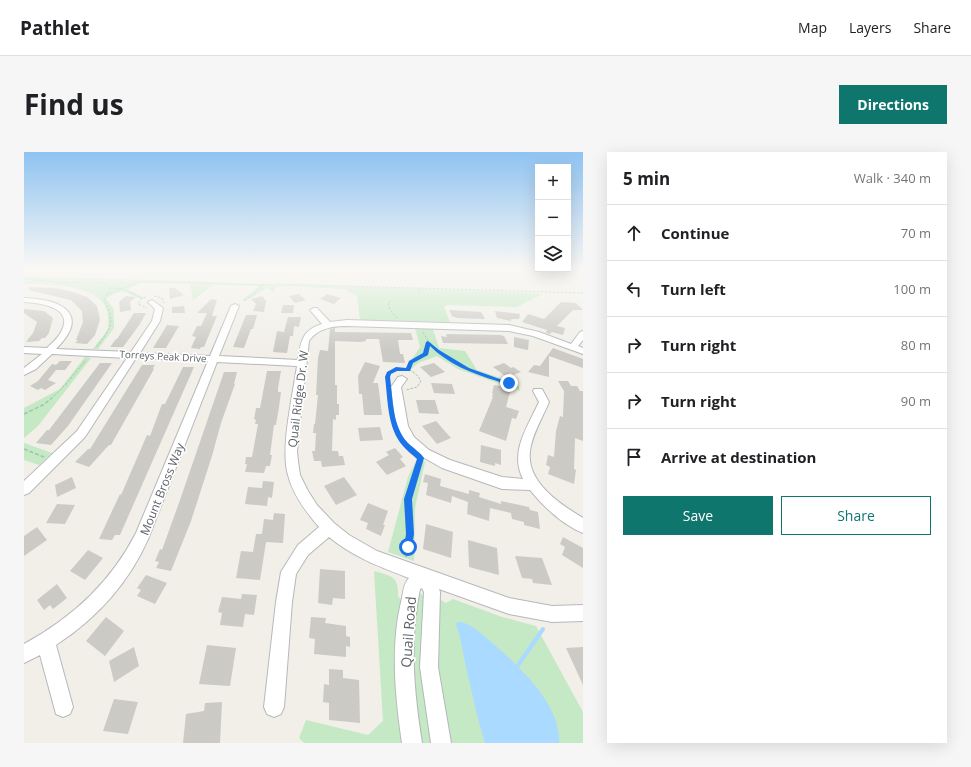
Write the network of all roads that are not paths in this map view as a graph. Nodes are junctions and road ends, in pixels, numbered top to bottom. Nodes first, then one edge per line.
1 (24, 300) edge
2 (147, 300) road end
3 (239, 304) road end
4 (314, 310) dead end
5 (328, 325) junction
6 (583, 334) edge
7 (573, 347) junction
8 (24, 350) edge
9 (49, 351) junction
10 (583, 351) edge
11 (134, 355) junction
12 (214, 358) junction
13 (302, 363) junction
14 (24, 372) edge
15 (405, 374) road end
16 (538, 391) dead end
17 (534, 485) junction
18 (24, 489) edge
19 (583, 526) edge
20 (329, 528) junction
21 (425, 577) junction
22 (583, 613) edge
23 (46, 642) junction
24 (24, 654) edge
25 (274, 706) dead end
26 (63, 707) dead end
27 (412, 743) edge
28 (441, 743) edge

1 - 9 street
2 - 11 street
3 - 12 street, Mount Bross Way
4 - 5 street
5 - 7 street, Quail Ridge Dr. W
5 - 13 street, Quail Ridge Dr. W
6 - 7 street
7 - 10 street, Quail Ridge Dr. W
8 - 9 street, Torreys Peak Drive
9 - 11 street, Torreys Peak Drive
9 - 14 street
11 - 12 street, Torreys Peak Drive
11 - 18 street
12 - 13 street, Torreys Peak Drive
12 - 23 street, Mount Bross Way
13 - 20 street, Quail Ridge Dr. W
15 - 17 street
16 - 17 street
17 - 19 street
20 - 21 street, Quail Ridge Dr. W
20 - 25 street
21 - 22 street, Quail Ridge Dr. W
21 - 27 street, Quail Road
21 - 28 street, Quail Road
23 - 24 street, Mount Bross Way
23 - 26 street

